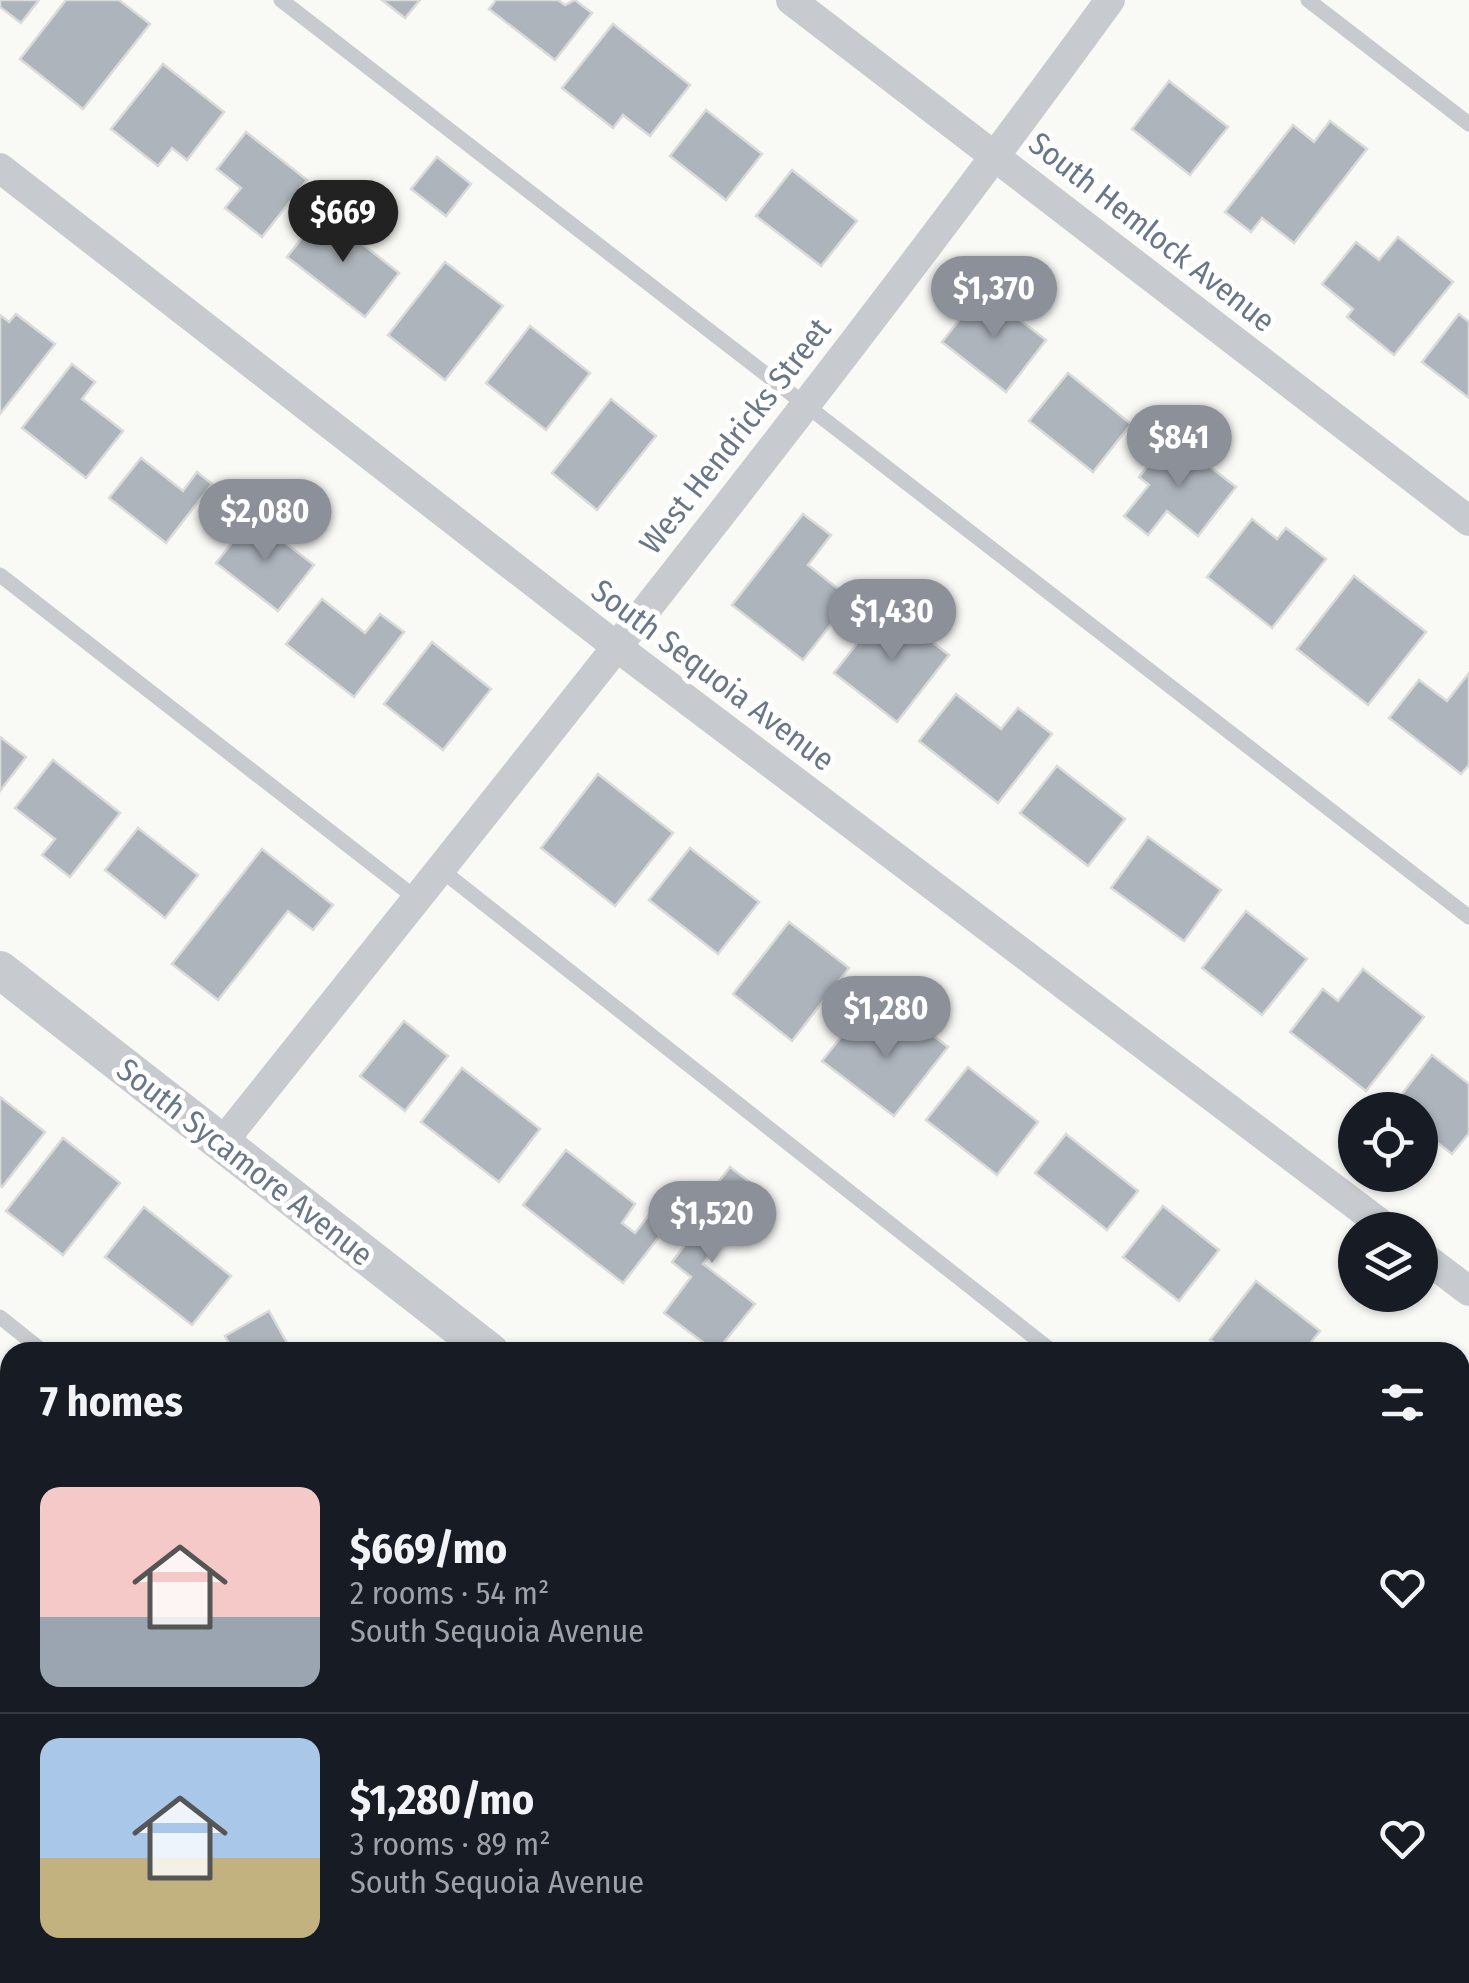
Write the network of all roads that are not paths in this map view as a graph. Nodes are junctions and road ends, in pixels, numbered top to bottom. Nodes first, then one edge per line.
1 (281, 0) edge
2 (791, 0) edge
3 (1110, 0) edge
4 (1308, 0) edge
5 (1469, 124) edge
6 (996, 156) junction
7 (0, 168) edge
8 (805, 403) junction
9 (1469, 521) edge
10 (0, 575) edge
11 (617, 647) junction
12 (440, 869) junction
13 (416, 899) junction
14 (1469, 917) edge
15 (0, 970) edge
16 (221, 1144) junction
17 (1364, 1212) edge
18 (1438, 1268) edge
19 (1469, 1291) edge
20 (0, 1317) edge
21 (31, 1342) edge
22 (477, 1342) edge
23 (1040, 1342) edge

1 - 8 lane
2 - 6 street, South Hemlock Avenue
3 - 6 street, West Hendricks Street
4 - 5 lane
6 - 8 street, West Hendricks Street
6 - 9 street, South Hemlock Avenue
7 - 11 street, South Sequoia Avenue
8 - 11 street, West Hendricks Street
8 - 14 lane
10 - 13 lane
11 - 12 street, West Hendricks Street
11 - 17 street, South Sequoia Avenue
12 - 13 street, West Hendricks Street
12 - 23 lane
13 - 16 street, West Hendricks Street
15 - 16 street, South Sycamore Avenue
16 - 22 street, South Sycamore Avenue
18 - 19 street
20 - 21 lane

